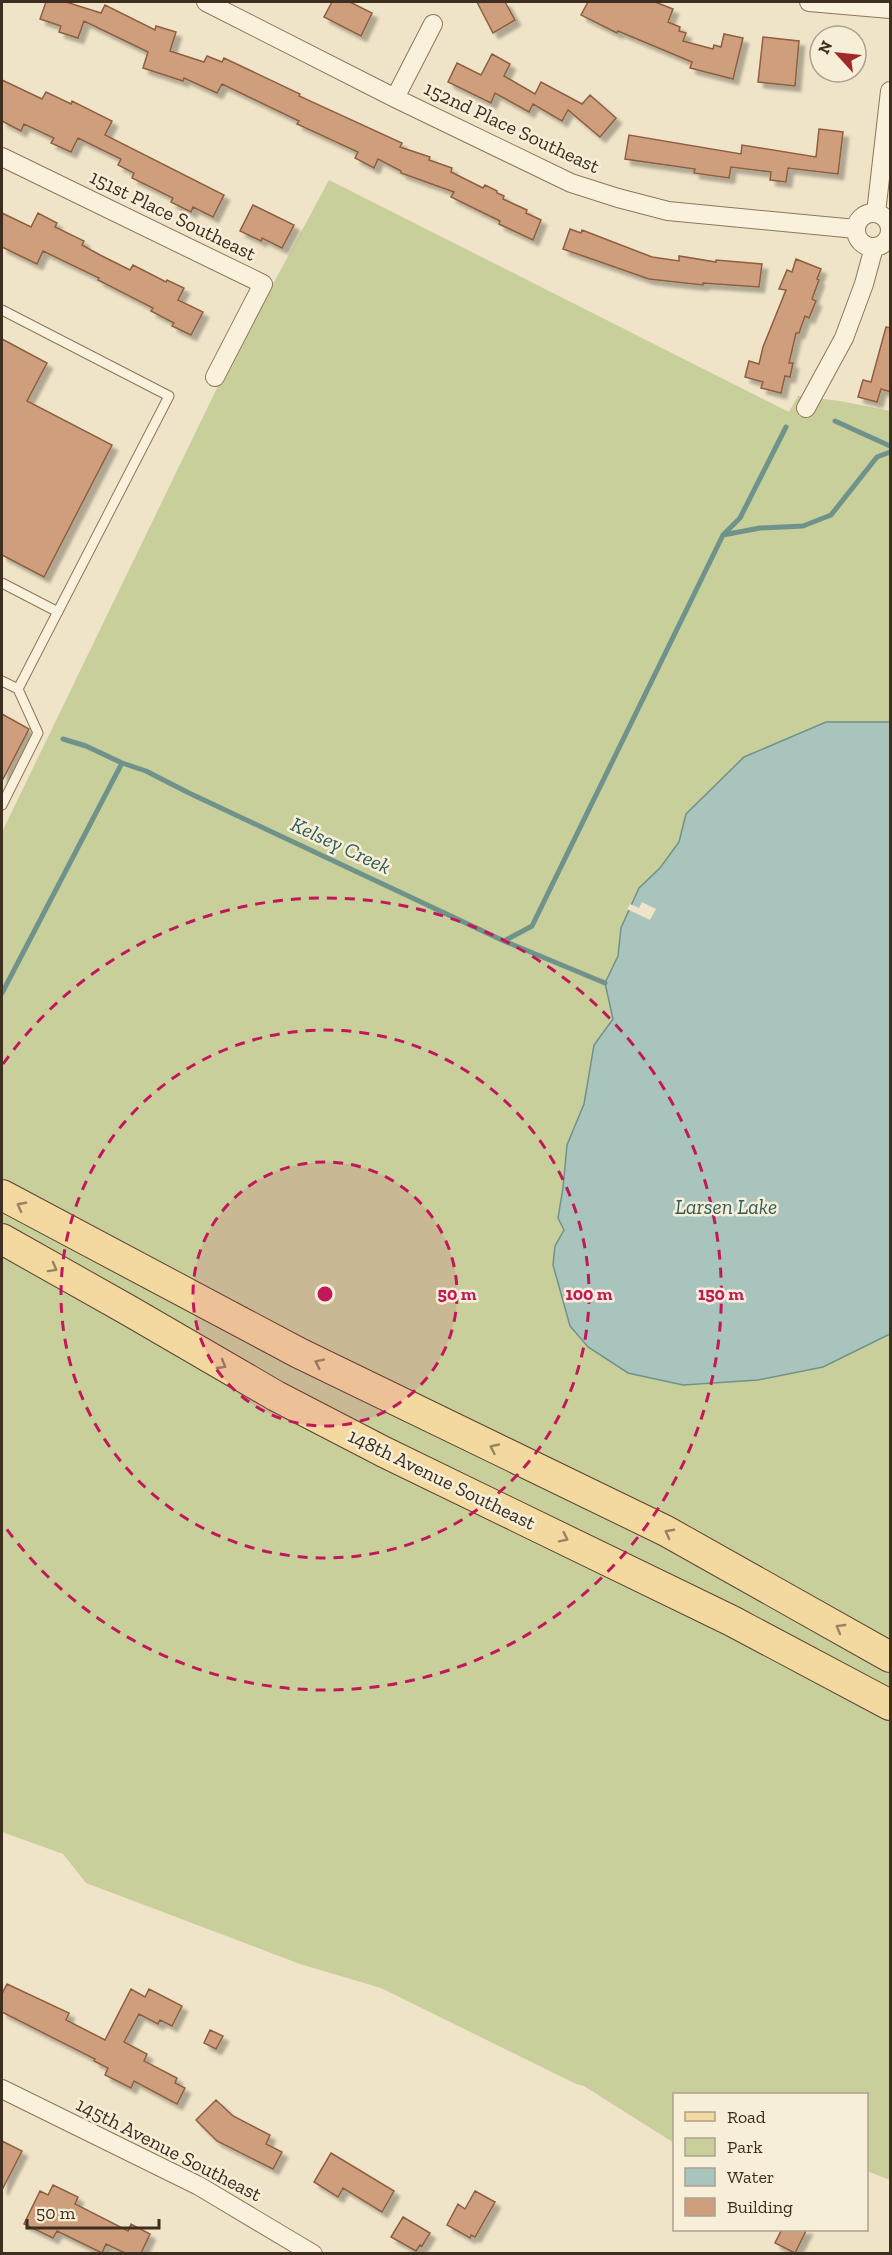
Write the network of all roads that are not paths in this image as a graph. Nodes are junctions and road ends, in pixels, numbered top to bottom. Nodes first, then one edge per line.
1 (209, 2) edge
2 (809, 2) edge
3 (891, 9) edge
4 (433, 24) dead end
5 (891, 92) edge
6 (395, 98) junction
7 (2, 157) edge
8 (876, 213) junction
9 (855, 229) junction
10 (890, 232) edge
11 (874, 247) junction
12 (2, 310) edge
13 (215, 377) dead end
14 (806, 408) dead end
15 (2, 583) edge
16 (58, 612) junction
17 (2, 681) edge
18 (18, 689) junction
19 (2, 805) edge
20 (2, 1195) edge
21 (2, 1239) edge
22 (166, 1282) junction
23 (128, 1310) junction
24 (790, 1599) junction
25 (732, 1621) junction
26 (891, 1657) edge
27 (891, 1705) edge
28 (2, 2089) edge
29 (314, 2253) edge

1 - 6 street, 152nd Place Southeast
2 - 3 street
4 - 6 street
5 - 8 street
6 - 9 street, 152nd Place Southeast
7 - 13 street, 151st Place Southeast
8 - 9 street
8 - 10 street
9 - 11 street
10 - 11 street
11 - 14 street
12 - 16 lane
15 - 16 lane
16 - 18 lane
17 - 18 lane
18 - 19 lane
22 -> 20 main road
21 -> 23 main road, 148th Avenue Southeast
22 - 23 main road
24 -> 22 main road
23 -> 25 main road, 148th Avenue Southeast
24 - 25 main road
26 -> 24 main road
25 - 27 main road, 148th Avenue Southeast
28 - 29 street, 145th Avenue Southeast

